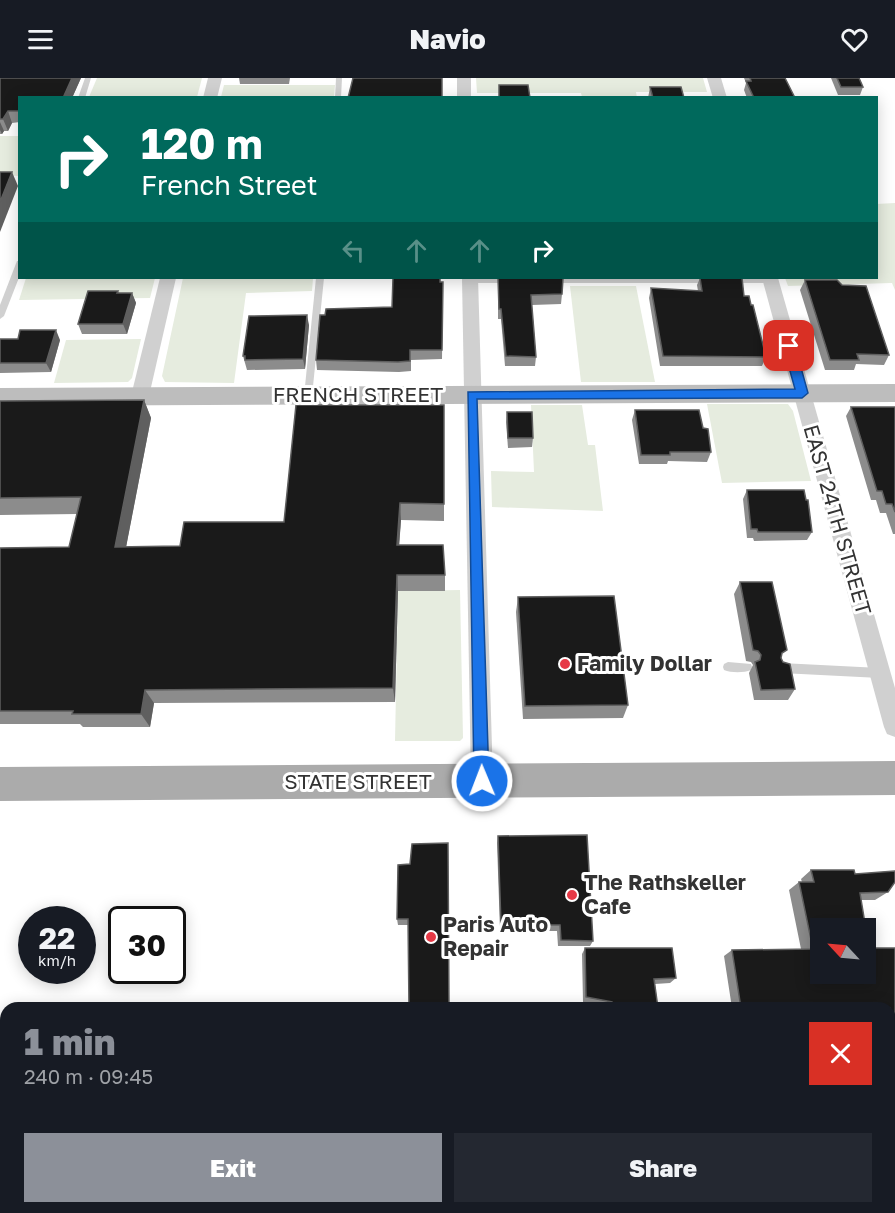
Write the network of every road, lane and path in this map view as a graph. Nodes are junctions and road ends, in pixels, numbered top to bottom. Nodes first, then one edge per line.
1 (88, 78) edge
2 (215, 78) edge
3 (339, 78) edge
4 (464, 78) edge
5 (714, 78) edge
6 (82, 96) edge
7 (210, 96) edge
8 (338, 96) edge
9 (464, 96) edge
10 (719, 96) edge
11 (18, 268) edge
12 (168, 279) edge
13 (320, 279) edge
14 (470, 279) edge
15 (770, 279) edge
16 (526, 280) edge
17 (537, 280) edge
18 (0, 316) edge
19 (802, 393) junction
20 (895, 393) edge
21 (472, 395) junction
22 (140, 396) junction
23 (308, 396) junction
24 (0, 397) edge
25 (729, 667) dead end
26 (747, 667) dead end
27 (781, 668) edge
28 (880, 673) junction
29 (895, 727) edge
30 (895, 778) edge
31 (482, 781) junction
32 (0, 784) edge

1 - 6 lane
2 - 7 street
3 - 8 lane
4 - 9 street
5 - 10 street
11 - 18 lane
12 - 22 street
13 - 23 lane
14 - 16 lane
14 - 21 street
15 - 17 lane
15 - 19 street, EAST 24TH STREET
19 - 20 main road, FRENCH STREET
19 - 21 main road, FRENCH STREET
19 - 28 street, EAST 24TH STREET
21 - 23 main road, FRENCH STREET
21 - 31 street
22 - 23 main road, FRENCH STREET
22 - 24 main road, FRENCH STREET
25 - 26 lane
27 - 28 lane
28 - 29 street, EAST 24TH STREET
30 - 31 main road, STATE STREET
31 - 32 main road, STATE STREET

